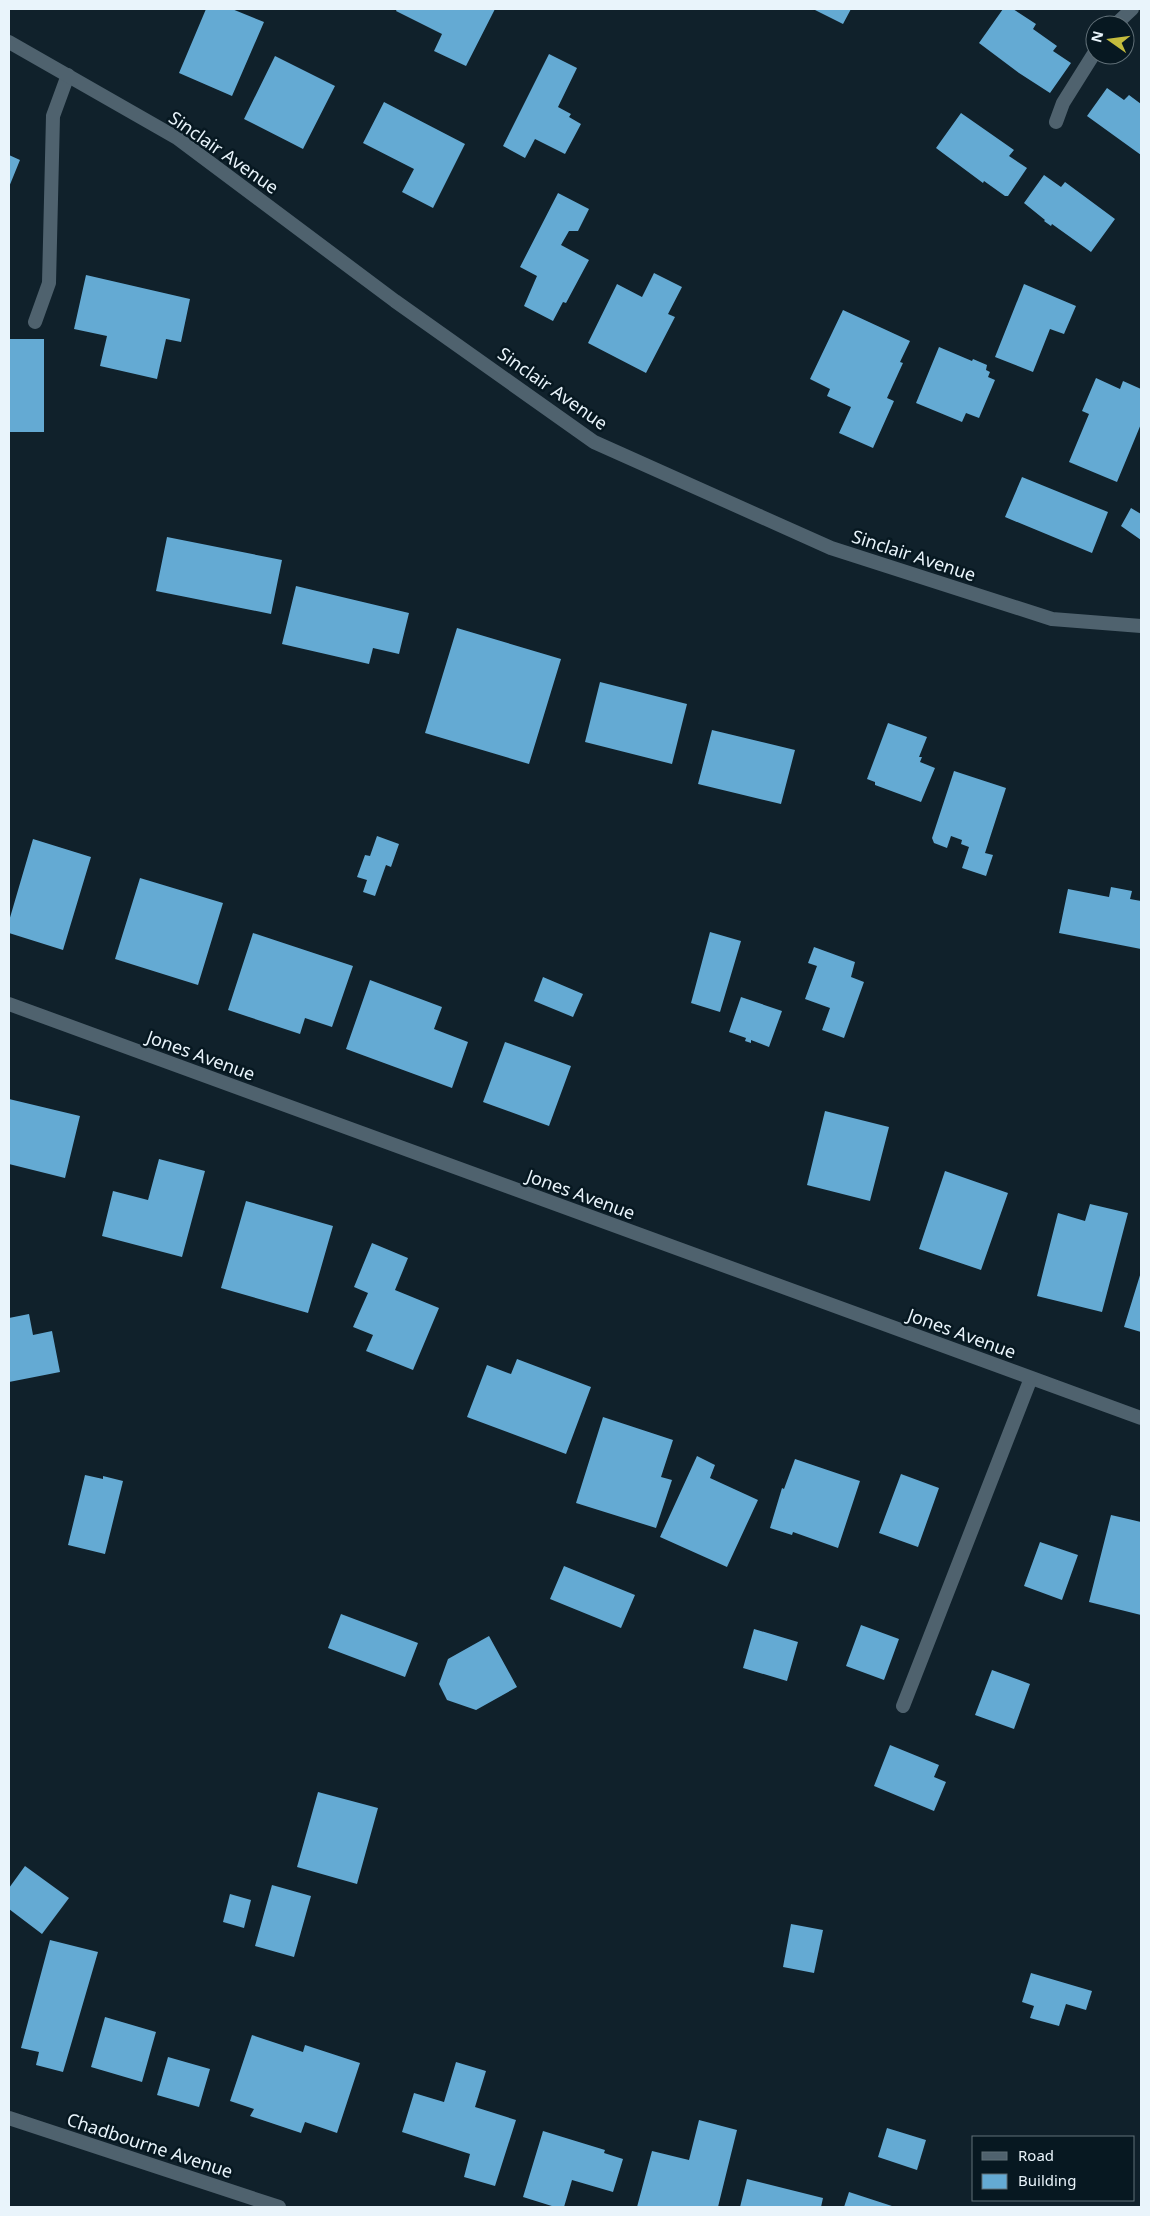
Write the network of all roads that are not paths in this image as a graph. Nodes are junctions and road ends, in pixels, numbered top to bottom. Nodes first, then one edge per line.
1 (9, 42) edge
2 (1087, 65) edge
3 (68, 75) junction
4 (1056, 122) dead end
5 (35, 322) dead end
6 (1141, 626) edge
7 (9, 1004) edge
8 (1031, 1378) junction
9 (1141, 1418) edge
10 (903, 1706) dead end
11 (9, 2118) edge
12 (279, 2207) edge

1 - 3 street, Sinclair Avenue
2 - 4 street
3 - 5 street
3 - 6 street, Sinclair Avenue
7 - 8 street, Jones Avenue
8 - 9 street, Jones Avenue
8 - 10 street
11 - 12 street, Chadbourne Avenue

